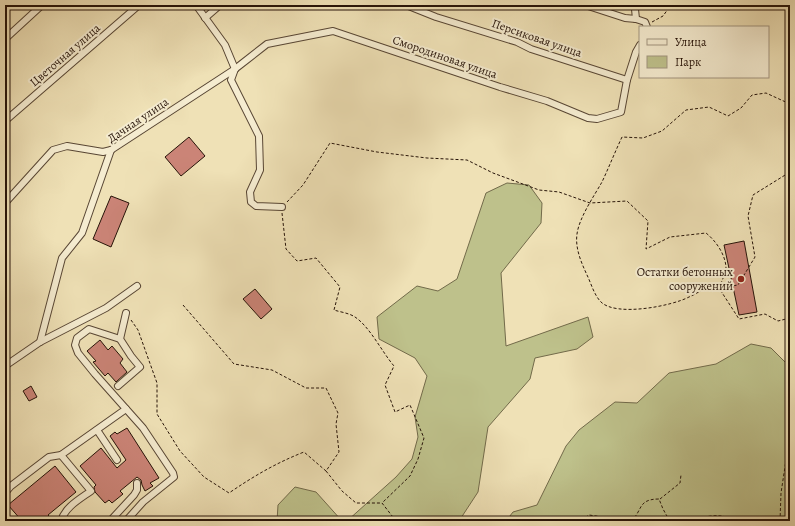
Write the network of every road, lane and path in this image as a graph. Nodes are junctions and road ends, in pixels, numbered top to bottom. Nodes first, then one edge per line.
1 (42, 5) edge
2 (139, 5) edge
3 (196, 5) edge
4 (220, 5) edge
5 (406, 5) edge
6 (585, 5) edge
7 (637, 5) edge
8 (671, 5) edge
9 (205, 18) junction
10 (636, 19) junction
11 (647, 26) edge
12 (5, 38) edge
13 (639, 47) edge
14 (235, 69) junction
15 (627, 80) junction
16 (790, 104) edge
17 (5, 121) edge
18 (111, 150) junction
19 (790, 172) edge
20 (5, 202) edge
21 (590, 203) junction
22 (282, 207) junction
23 (137, 286) dead end
24 (719, 288) junction
25 (183, 305) dead end
26 (126, 313) joint
27 (790, 318) edge
28 (120, 339) junction
29 (40, 342) junction
30 (5, 366) edge
31 (118, 386) dead end
32 (126, 410) junction
33 (96, 430) junction
34 (790, 434) edge
35 (61, 455) junction
36 (117, 460) dead end
37 (326, 471) junction
38 (681, 475) dead end
39 (137, 483) dead end
40 (5, 493) edge
41 (659, 499) junction
42 (382, 503) junction
43 (635, 518) junction
44 (668, 518) junction
45 (61, 521) edge
46 (110, 521) edge
47 (126, 521) edge
48 (396, 521) edge
49 (584, 521) edge
50 (606, 521) edge
51 (631, 521) edge
52 (645, 521) edge
53 (664, 521) edge
54 (732, 521) edge
55 (780, 521) edge

1 - 12 street
2 - 17 street, Цветочная улица
3 - 9 street
4 - 9 street
5 - 15 street, Персиковая улица
6 - 10 street
7 - 10 street
8 - 11 path
9 - 14 street
10 - 11 street
13 - 15 street
14 - 15 street, Смородиновая улица
14 - 18 street, Дачная улица
14 - 22 street
16 - 21 path
18 - 20 street
18 - 29 street, Дачная улица
19 - 24 path
21 - 22 path
21 - 24 path
21 - 24 path
22 - 42 path
23 - 29 street
24 - 27 path
25 - 37 path
26 - 28 street
26 - 37 path
28 - 31 street
28 - 32 street
29 - 30 street
32 - 33 street
32 - 47 street
33 - 35 street
33 - 36 street
34 - 55 path
35 - 40 street
35 - 45 street
37 - 42 path
38 - 41 path
39 - 46 street
41 - 43 path
41 - 44 path
42 - 48 path
43 - 51 path
43 - 52 path
44 - 53 path
44 - 54 path
49 - 50 path

